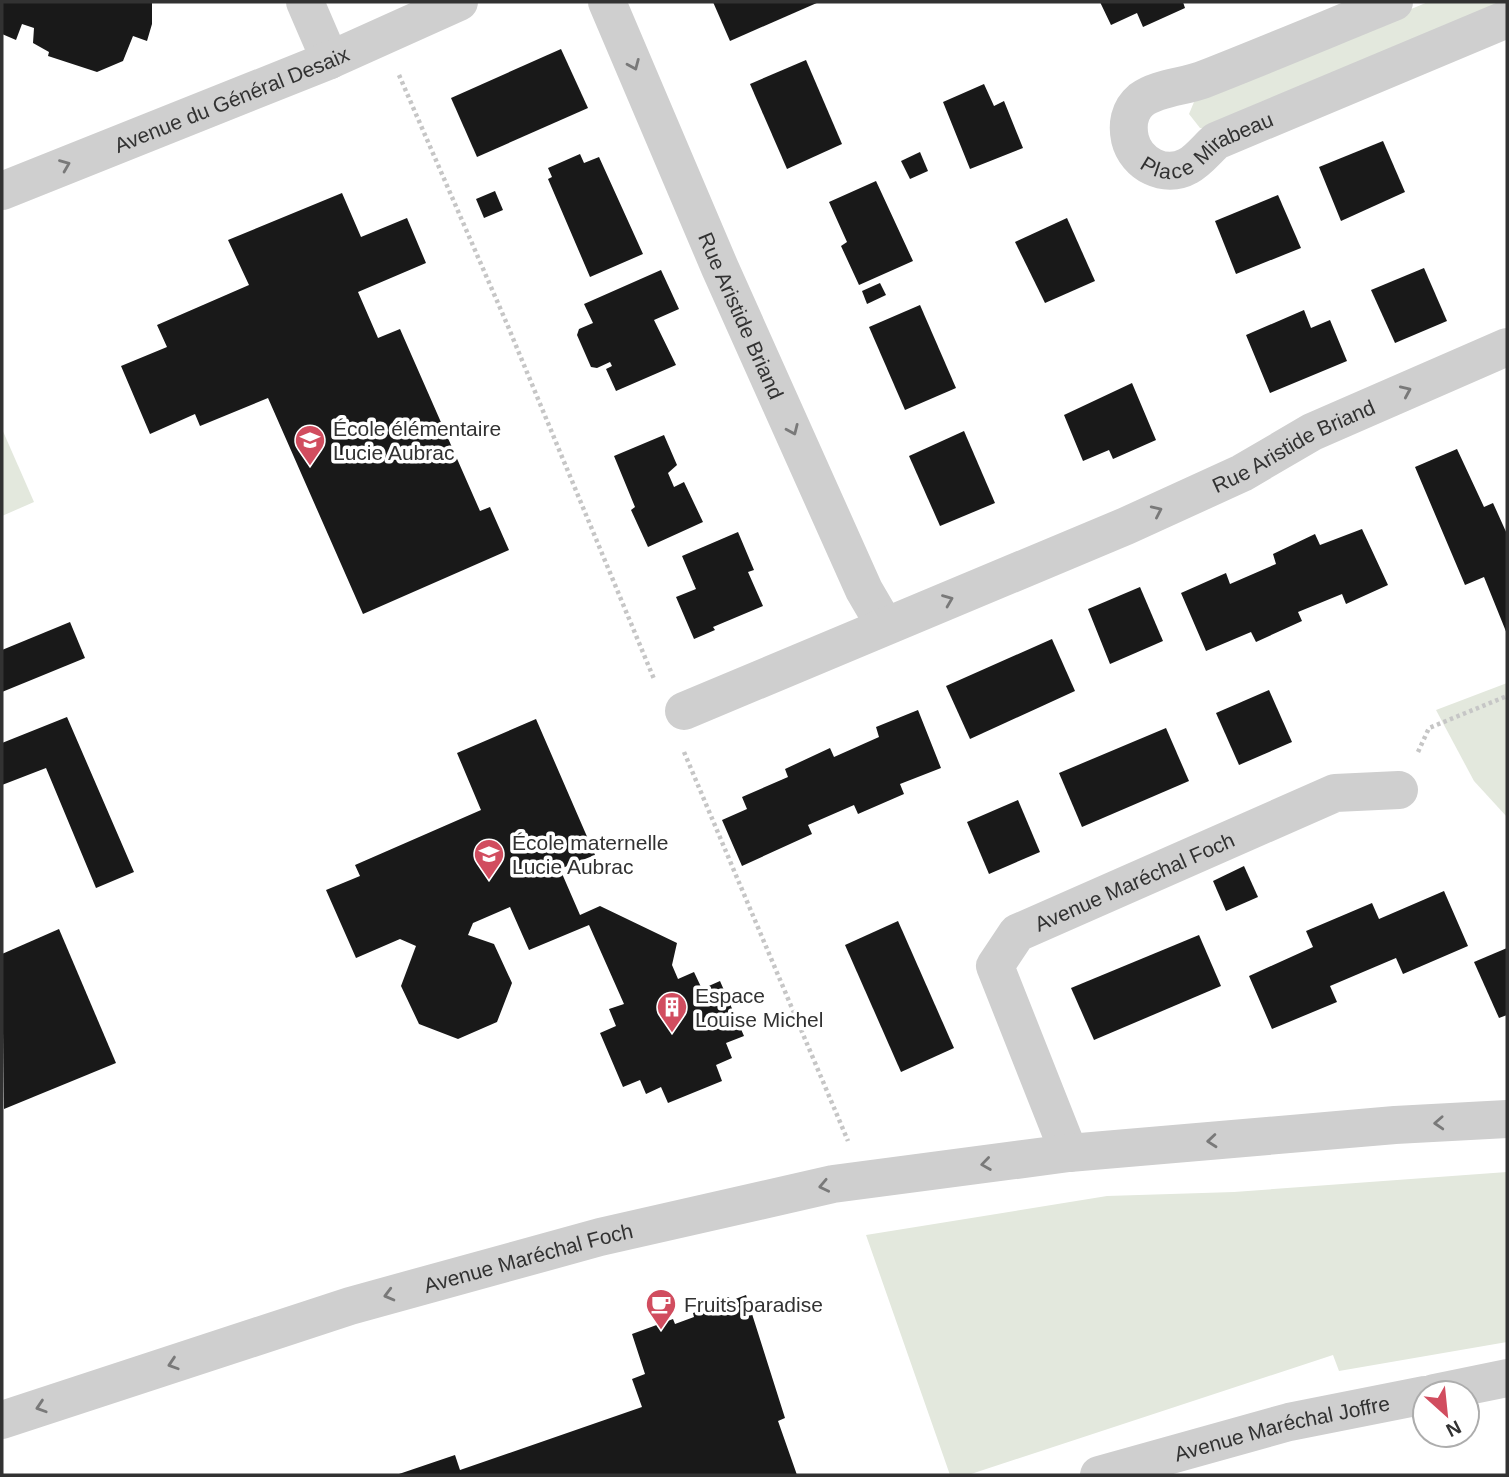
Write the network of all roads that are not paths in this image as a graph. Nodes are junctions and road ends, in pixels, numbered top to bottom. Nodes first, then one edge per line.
1 (305, 2) edge
2 (459, 2) edge
3 (607, 2) edge
4 (1394, 2) edge
5 (1507, 19) edge
6 (330, 60) junction
7 (2, 191) edge
8 (1507, 347) edge
9 (885, 626) junction
10 (675, 715) road end
11 (1399, 790) road end
12 (1507, 1119) edge
13 (1069, 1153) junction
14 (1507, 1378) edge
15 (1481, 1383) edge
16 (1411, 1398) edge
17 (2, 1419) edge
18 (1099, 1475) edge

1 - 6 street
2 - 6 street, Avenue du Général Desaix
3 -> 9 street, Rue Aristide Briand
4 - 5 street, Place Mirabeau
7 -> 6 street, Avenue du Général Desaix
9 -> 8 street, Rue Aristide Briand
9 - 10 street, Rue Aristide Briand
11 - 13 street, Avenue Maréchal Foch
12 -> 13 street, Avenue Maréchal Foch
13 -> 17 street, Avenue Maréchal Foch
14 - 15 street
16 - 18 street, Avenue Maréchal Joffre

